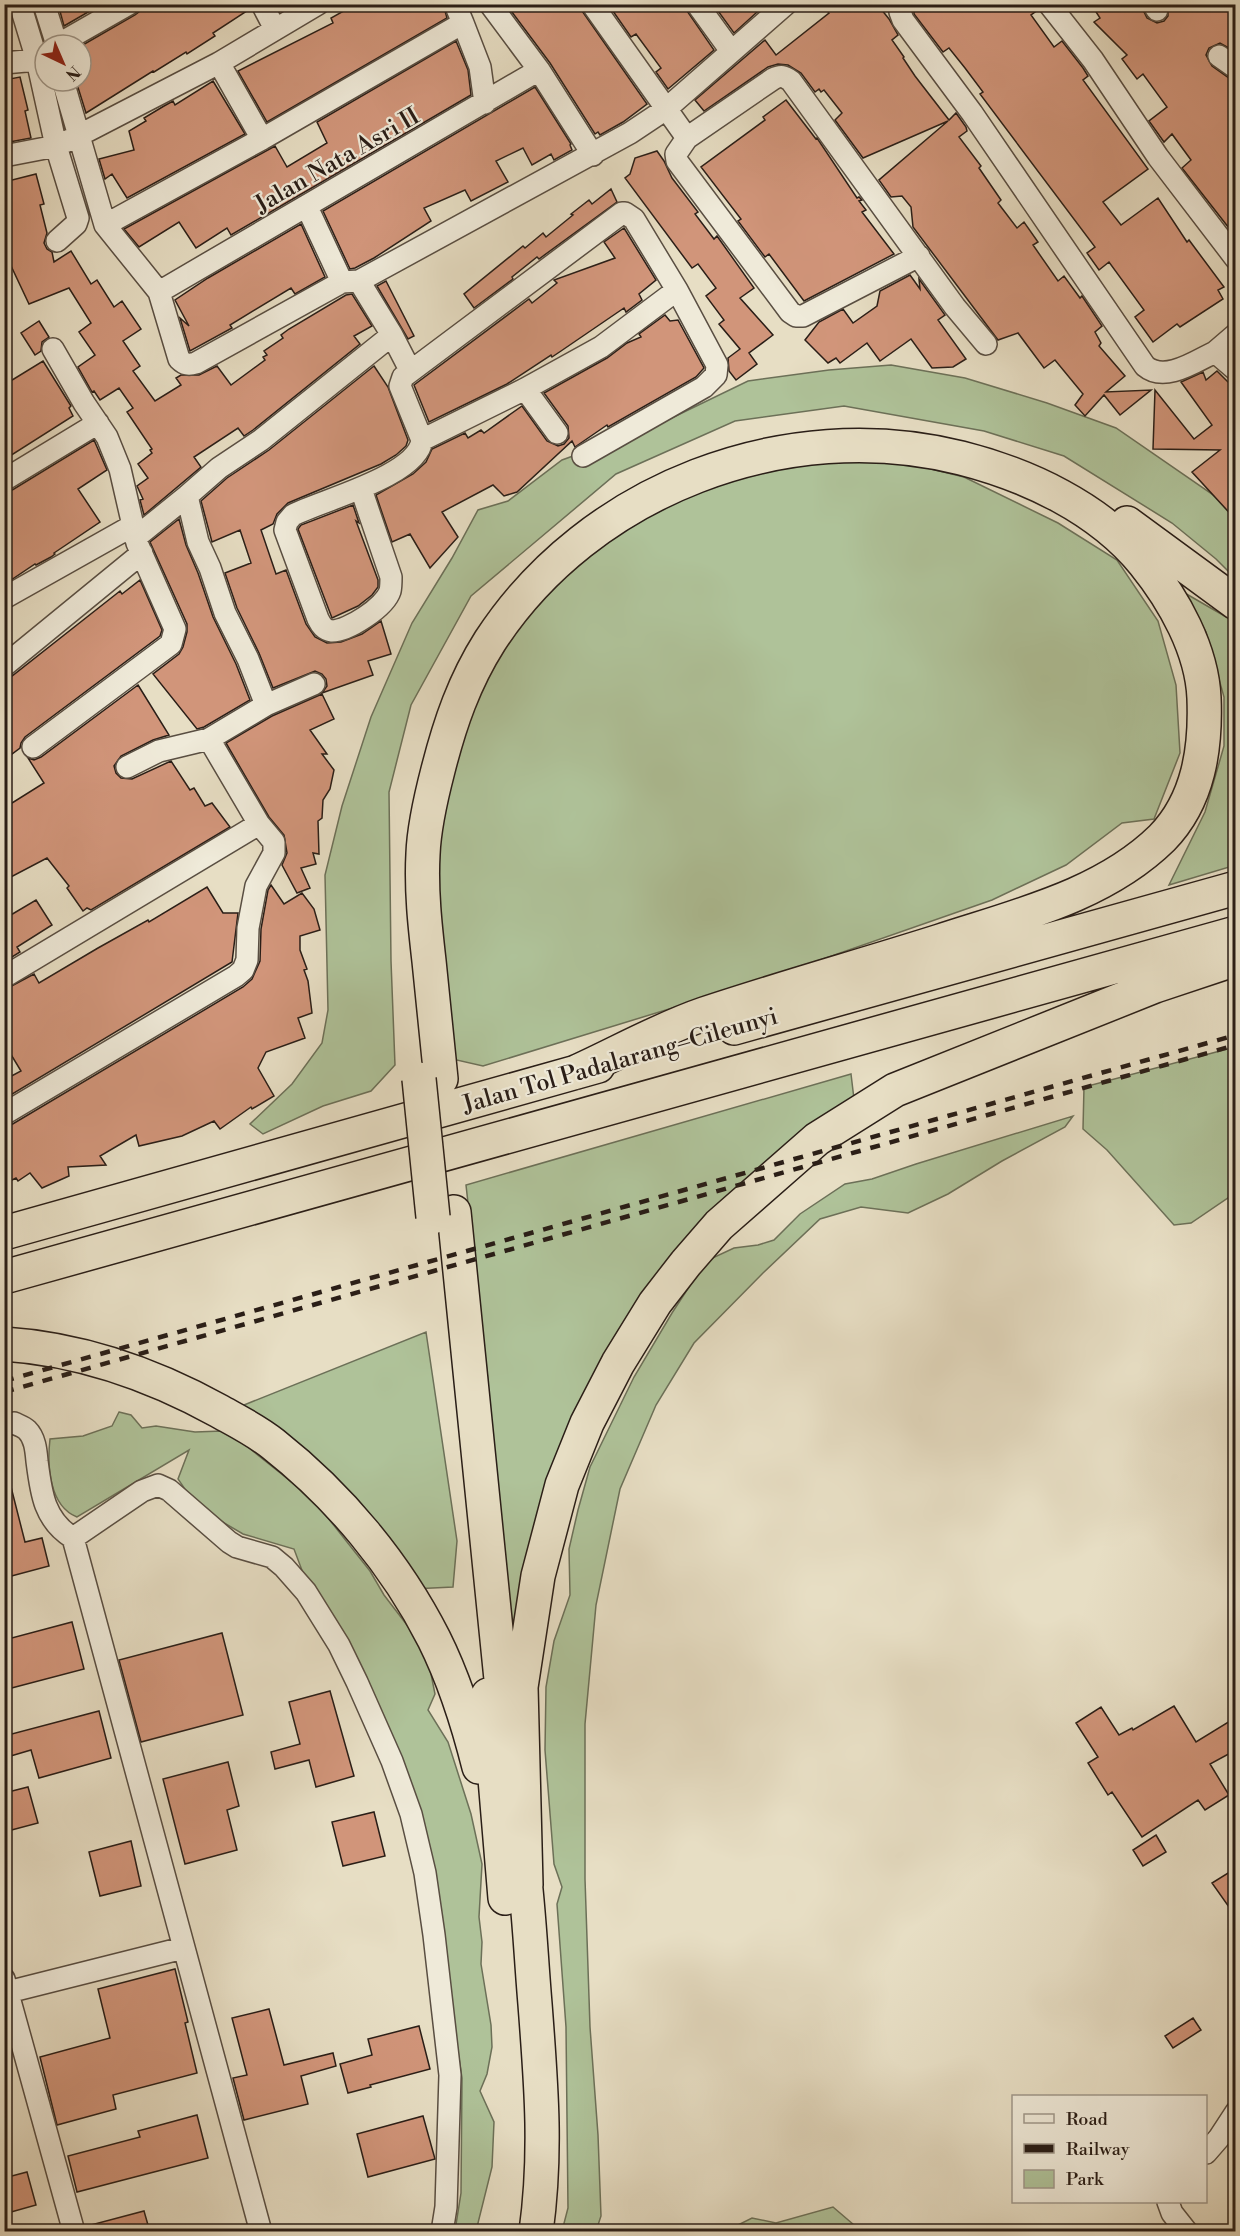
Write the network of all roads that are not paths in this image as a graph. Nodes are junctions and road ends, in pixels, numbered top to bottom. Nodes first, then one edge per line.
1 (20, 4) edge
2 (44, 4) edge
3 (129, 4) edge
4 (262, 4) edge
5 (318, 4) edge
6 (490, 4) edge
7 (592, 4) edge
8 (697, 4) edge
9 (786, 4) edge
10 (901, 4) edge
11 (1051, 8) edge
12 (459, 14) edge
13 (275, 29) junction
14 (53, 33) edge
15 (78, 33) edge
16 (33, 47) edge
17 (732, 51) junction
18 (33, 60) edge
19 (4, 63) edge
20 (219, 63) junction
21 (539, 70) junction
22 (50, 93) edge
23 (64, 93) edge
24 (484, 103) junction
25 (666, 109) junction
26 (687, 138) junction
27 (262, 139) junction
28 (68, 141) junction
29 (593, 155) junction
30 (4, 156) edge
31 (306, 207) junction
32 (105, 225) junction
33 (57, 241) dead end
34 (919, 256) junction
35 (1236, 259) edge
36 (351, 282) junction
37 (677, 290) junction
38 (159, 292) junction
39 (1236, 334) edge
40 (392, 335) junction
41 (986, 344) dead end
42 (53, 349) dead end
43 (1215, 352) junction
44 (410, 370) junction
45 (1236, 370) edge
46 (525, 389) junction
47 (98, 423) junction
48 (557, 434) dead end
49 (422, 440) junction
50 (583, 456) dead end
51 (5, 479) edge
52 (361, 489) junction
53 (188, 496) junction
54 (137, 539) junction
55 (4, 598) edge
56 (1236, 603) edge
57 (4, 666) edge
58 (314, 684) dead end
59 (266, 705) junction
60 (209, 739) junction
61 (33, 747) dead end
62 (128, 767) dead end
63 (259, 824) junction
64 (1236, 888) edge
65 (1236, 933) edge
66 (1236, 959) edge
67 (4, 977) edge
68 (576, 1072) junction
69 (430, 1079) junction
70 (4, 1114) edge
71 (4, 1233) edge
72 (4, 1277) edge
73 (4, 1344) edge
74 (4, 1425) edge
75 (73, 1538) junction
76 (514, 1875) junction
77 (183, 1948) junction
78 (6, 1988) edge
79 (1236, 2112) edge
80 (1207, 2152) edge
81 (1168, 2203) edge
82 (74, 2232) edge
83 (261, 2232) edge
84 (442, 2232) edge
85 (515, 2232) edge
86 (536, 2232) edge
87 (1187, 2232) edge

1 - 16 street
2 - 14 street
3 - 15 street
4 - 13 street
5 - 13 street
6 - 21 street
7 - 25 street
8 - 17 street
9 - 17 street
10 - 43 street
11 - 35 street
12 - 24 street
12 - 27 street
13 - 20 street
17 - 25 street
18 - 19 street
20 - 27 street
20 - 28 street
21 - 24 street, Jalan Nata Asri II
21 - 29 street
22 - 28 street
23 - 28 street
24 - 31 street, Jalan Nata Asri II
25 - 26 street
25 - 29 street
26 - 34 street
26 - 34 street
27 - 32 street
28 - 30 street
28 - 32 street
28 - 33 street
29 - 36 street
31 - 36 street
31 - 38 street, Jalan Nata Asri II
32 - 38 street
34 - 41 street
36 - 38 street
36 - 40 street
37 - 44 street
37 - 46 street
37 - 50 street
39 - 43 street
40 - 44 street
40 - 53 street
42 - 47 street
43 - 45 street
44 - 49 street
46 - 48 street
46 - 49 street
47 - 51 street
47 - 54 street
49 - 52 street
52 - 52 street
53 - 54 street
53 - 59 street
54 - 55 street
54 - 57 street
54 - 61 street
56 - 69 highway
58 - 59 street
59 - 60 street
60 - 62 street
60 - 63 street
63 - 67 street
63 - 70 street
64 - 68 highway, Jalan Tol Padalarang–Cileunyi
65 - 72 highway, Jalan Tol Padalarang–Cileunyi
66 - 76 highway
68 - 69 highway
68 - 71 highway, Jalan Tol Padalarang–Cileunyi
69 - 76 highway, bridge
73 - 76 highway
74 - 75 street
75 - 77 street
75 - 84 street
76 - 85 highway
76 - 86 highway
77 - 78 street
77 - 83 street
78 - 82 street
79 - 80 street
81 - 87 street

